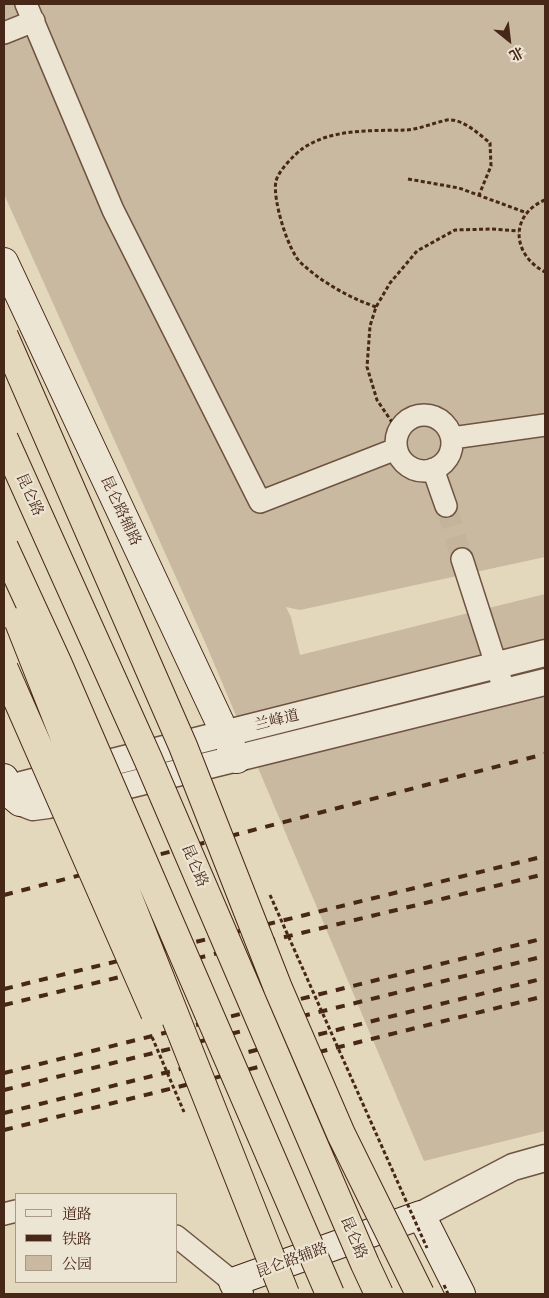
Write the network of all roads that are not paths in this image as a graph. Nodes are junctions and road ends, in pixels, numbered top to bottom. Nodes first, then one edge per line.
1 (30, 13) edge
2 (4, 33) edge
3 (4, 262) edge
4 (4, 336) edge
5 (545, 425) edge
6 (452, 438) junction
7 (4, 439) edge
8 (397, 440) junction
9 (433, 469) junction
10 (446, 506) tunnel mouth
11 (4, 547) edge
12 (462, 559) tunnel mouth
13 (4, 583) edge
14 (545, 654) edge
15 (497, 666) junction
16 (4, 669) edge
17 (545, 682) edge
18 (505, 692) junction
19 (225, 734) junction
20 (148, 759) junction
21 (237, 759) junction
22 (11, 789) edge
23 (278, 988) junction
24 (341, 1134) junction
25 (545, 1158) edge
26 (422, 1215) junction
27 (178, 1238) edge
28 (236, 1288) edge
29 (440, 1289) edge
30 (285, 1294) edge
31 (330, 1294) edge
32 (379, 1294) edge
33 (389, 1294) edge

1 - 2 street
1 - 8 street
3 - 19 main road, 昆仑路辅路
4 - 23 highway, bridge
5 - 6 street
6 - 8 street
6 - 9 street
7 - 20 highway, 昆仑路, bridge
8 - 9 street
9 - 10 street
11 - 31 highway, bridge
12 - 15 street
13 - 30 highway, bridge
14 - 15 street, 兰峰道
15 - 18 street
15 - 19 street, 兰峰道
16 - 30 highway, bridge
17 - 18 street, 兰峰道
18 - 21 street, 兰峰道
19 - 21 main road, 昆仑路辅路
19 - 22 street, 兰峰道
20 - 23 highway, bridge
20 - 32 highway, 昆仑路, bridge
21 - 22 street, 兰峰道
23 - 24 highway, bridge
24 - 29 highway, bridge
24 - 33 highway, bridge
25 - 26 street
26 - 28 main road, 昆仑路辅路
26 - 29 main road
27 - 28 street

